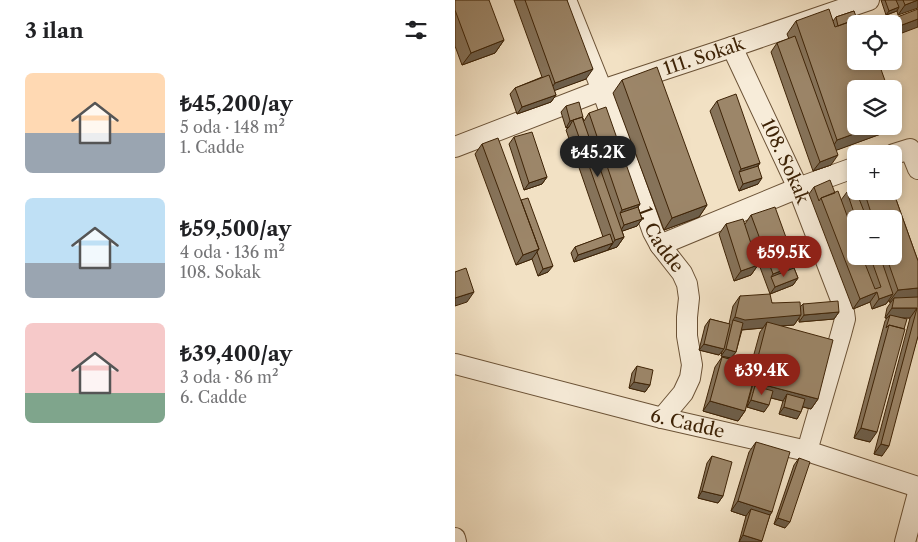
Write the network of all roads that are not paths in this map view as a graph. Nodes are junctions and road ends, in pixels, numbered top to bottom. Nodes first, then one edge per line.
1 (567, 0) edge
2 (869, 0) edge
3 (732, 47) junction
4 (602, 90) junction
5 (455, 146) edge
6 (902, 151) edge
7 (918, 169) edge
8 (847, 170) edge
9 (798, 188) junction
10 (660, 245) junction
11 (455, 364) edge
12 (662, 418) junction
13 (807, 451) junction
14 (918, 486) edge
15 (918, 493) edge
16 (455, 538) edge
17 (456, 542) edge
18 (905, 542) edge

1 - 4 street, 1. Cadde
2 - 3 street, 111. Sokak
3 - 4 street, 111. Sokak
3 - 9 street, 108. Sokak
4 - 5 street, 111. Sokak
4 - 10 street, 1. Cadde
6 - 7 street
8 - 9 street
9 - 10 street
9 - 13 street, 108. Sokak
10 - 12 street, 1. Cadde
11 - 12 street, 6. Cadde
12 - 13 street, 6. Cadde
13 - 14 street, 6. Cadde
15 - 18 street
16 - 17 street

